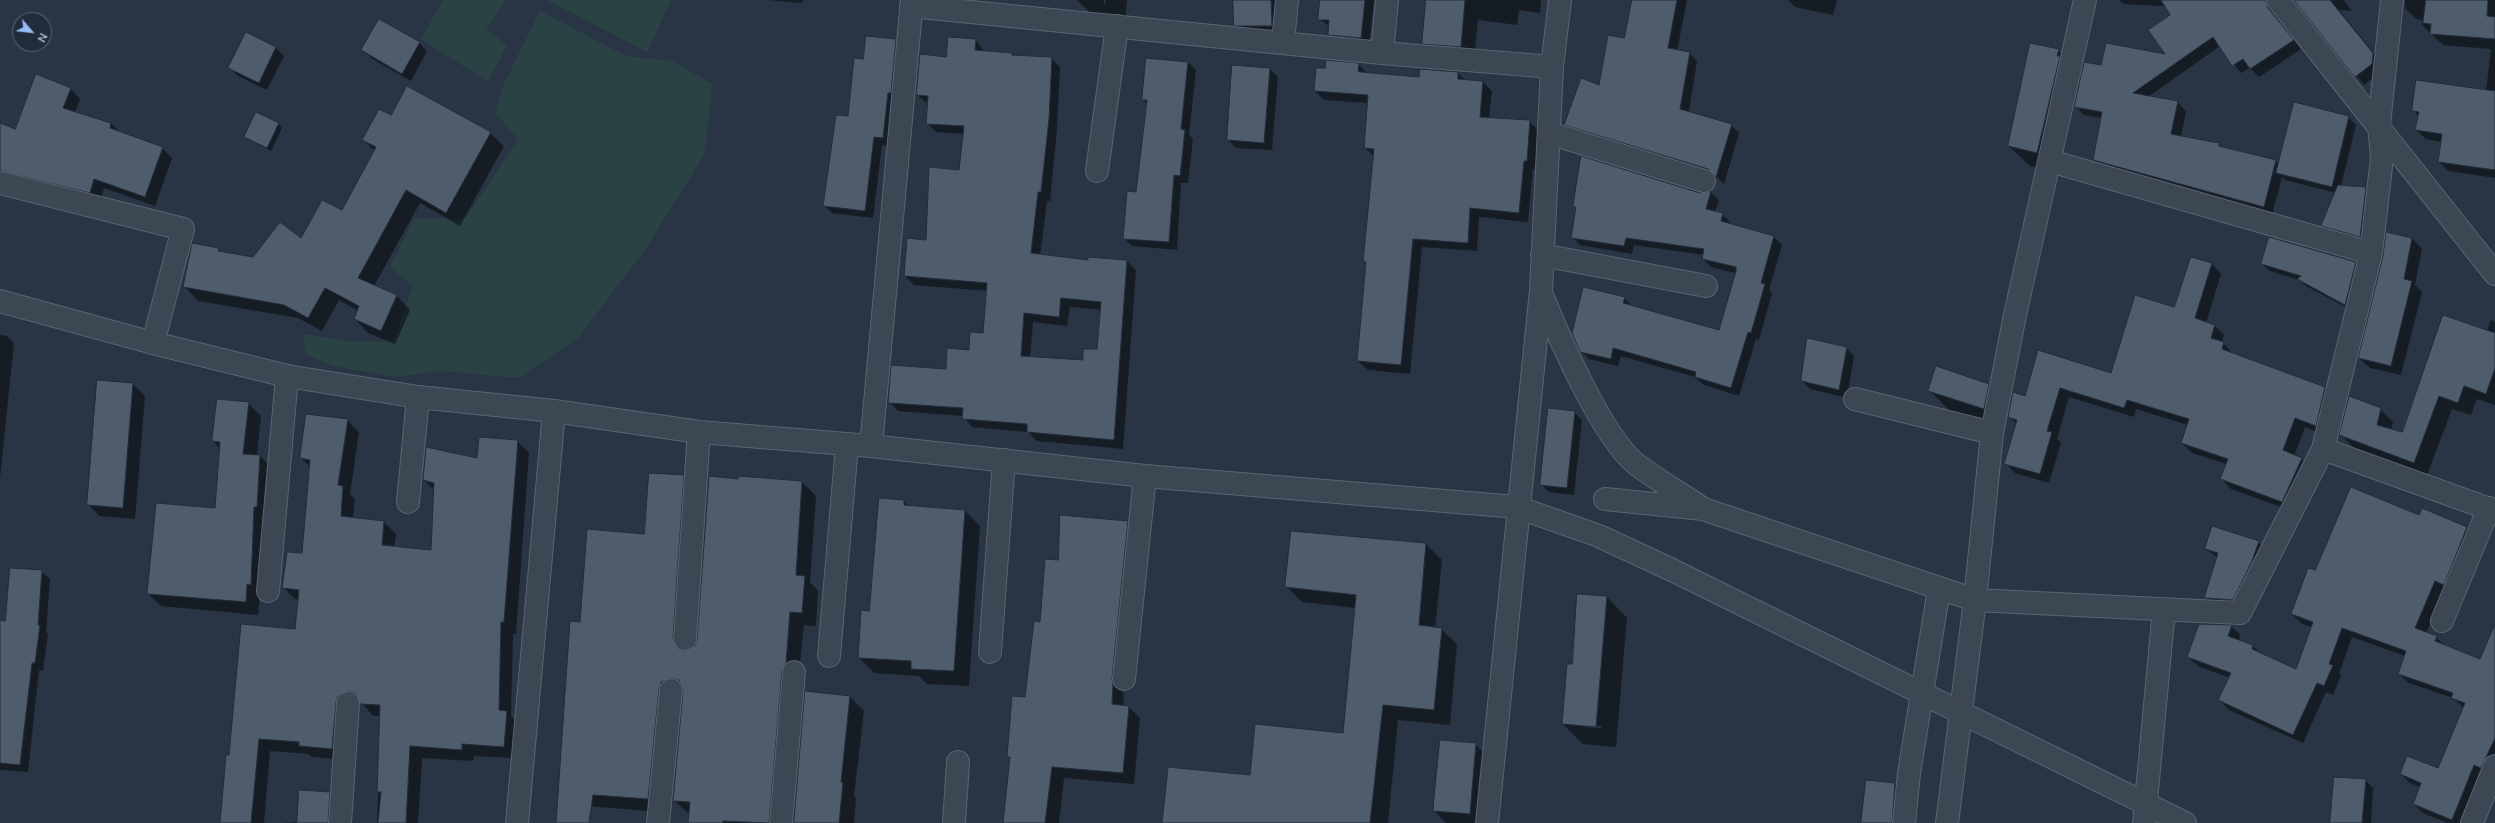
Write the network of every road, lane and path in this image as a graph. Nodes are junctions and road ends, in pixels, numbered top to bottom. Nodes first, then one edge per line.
1 (1287, 0) edge
2 (1387, 0) edge
3 (1560, 0) edge
4 (2085, 0) edge
5 (2278, 0) edge
6 (2392, 0) edge
7 (912, 3) edge
8 (1117, 26) junction
9 (1283, 43) junction
10 (1382, 53) junction
11 (1552, 67) junction
12 (2379, 125) junction
13 (1550, 134) junction
14 (2050, 161) junction
15 (1097, 170) dead end
16 (1704, 181) dead end
17 (0, 183) edge
18 (2371, 253) junction
19 (2488, 254) edge
20 (1542, 255) junction
21 (2495, 274) edge
22 (1706, 286) dead end
23 (1541, 290) junction
24 (0, 300) edge
25 (153, 343) junction
26 (287, 376) junction
27 (418, 397) junction
28 (1855, 399) dead end
29 (554, 411) junction
30 (699, 432) junction
31 (1992, 433) junction
32 (847, 445) junction
33 (871, 446) junction
34 (2323, 449) junction
35 (1004, 460) junction
36 (1145, 476) junction
37 (1605, 499) dead end
38 (408, 502) dead end
39 (1517, 507) junction
40 (1702, 509) junction
41 (2492, 510) edge
42 (1939, 589) junction
43 (268, 591) dead end
44 (1975, 600) junction
45 (2164, 609) junction
46 (2442, 621) dead end
47 (685, 639) dead end
48 (990, 652) dead end
49 (829, 656) dead end
50 (794, 672) dead end
51 (1124, 680) dead end
52 (671, 690) dead end
53 (1922, 695) junction
54 (348, 703) dead end
55 (1960, 714) junction
56 (958, 762) dead end
57 (2495, 766) edge
58 (2145, 814) edge
59 (340, 823) edge
60 (517, 823) edge
61 (658, 823) edge
62 (781, 823) edge
63 (954, 823) edge
64 (1487, 823) edge
65 (1904, 823) edge
66 (1947, 823) edge
67 (2185, 823) edge
68 (2472, 823) edge

1 - 9 street
2 - 10 street
3 - 11 street
4 - 14 street
5 - 12 street
6 - 12 street
7 - 8 street
7 - 33 street
8 - 9 street
8 - 15 street
9 - 10 street
10 - 11 street
11 - 13 street
12 - 18 street
12 - 19 street
13 - 16 street
13 - 20 street
14 - 18 street
14 - 31 street
17 - 25 street
18 - 34 street
19 - 21 street
20 - 22 street
20 - 23 street
23 - 39 street
23 - 40 street
24 - 25 street
25 - 26 street
26 - 27 street
26 - 43 street
27 - 29 street
27 - 38 street
28 - 31 street
29 - 30 street
29 - 60 street
30 - 32 street
30 - 47 street
31 - 44 street
32 - 33 street
32 - 49 street
33 - 35 street
34 - 41 street
34 - 45 street
35 - 36 street
35 - 48 street
36 - 39 street
36 - 51 street
37 - 40 street
39 - 53 street
39 - 64 street
40 - 42 street
41 - 46 street
42 - 44 street
42 - 53 street
44 - 45 street
44 - 55 street
45 - 58 street
50 - 62 street
52 - 61 street
53 - 55 street
53 - 65 street
54 - 59 street
55 - 58 street
55 - 66 street
56 - 63 street
57 - 68 street
58 - 67 street

